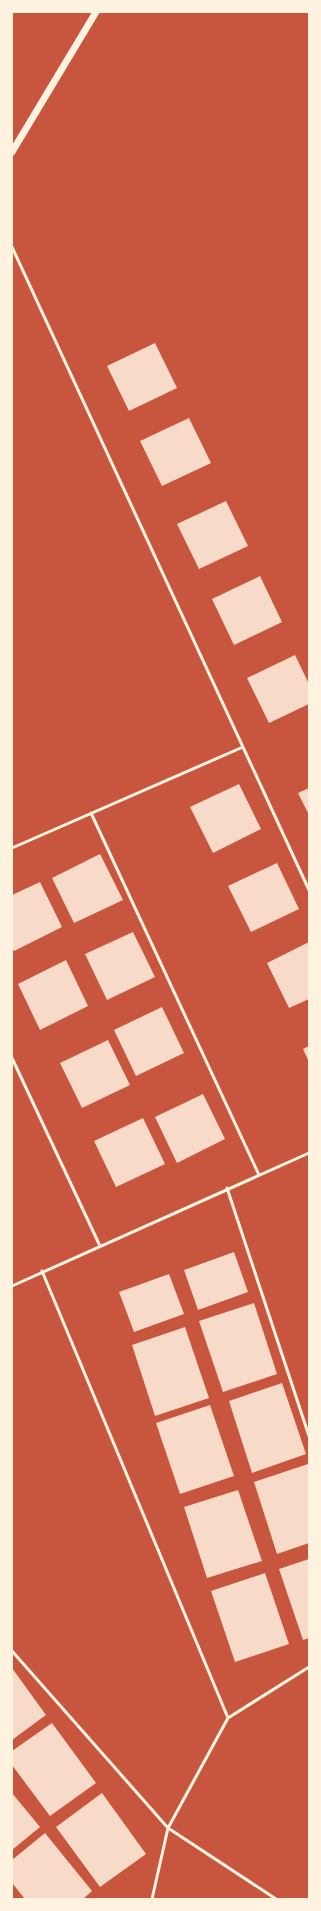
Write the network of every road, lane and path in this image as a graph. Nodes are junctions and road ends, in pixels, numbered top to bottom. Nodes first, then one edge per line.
1 (96, 12) edge
2 (12, 152) edge
3 (12, 247) edge
4 (243, 747) junction
5 (91, 813) junction
6 (12, 848) edge
7 (309, 890) edge
8 (12, 1058) edge
9 (309, 1153) edge
10 (259, 1175) junction
11 (227, 1188) junction
12 (100, 1246) junction
13 (42, 1271) junction
14 (12, 1286) edge
15 (309, 1436) edge
16 (12, 1651) edge
17 (309, 1667) edge
18 (228, 1718) junction
19 (168, 1828) junction
20 (152, 1899) edge
21 (276, 1899) edge

1 - 2 street
3 - 4 lane
4 - 5 lane
4 - 7 lane
5 - 6 lane
5 - 10 lane
8 - 12 lane
9 - 10 lane
10 - 11 lane
11 - 12 lane
11 - 15 lane
12 - 13 lane
13 - 14 lane
13 - 18 lane
16 - 19 lane
17 - 18 lane
18 - 19 lane
19 - 20 lane
19 - 21 lane

